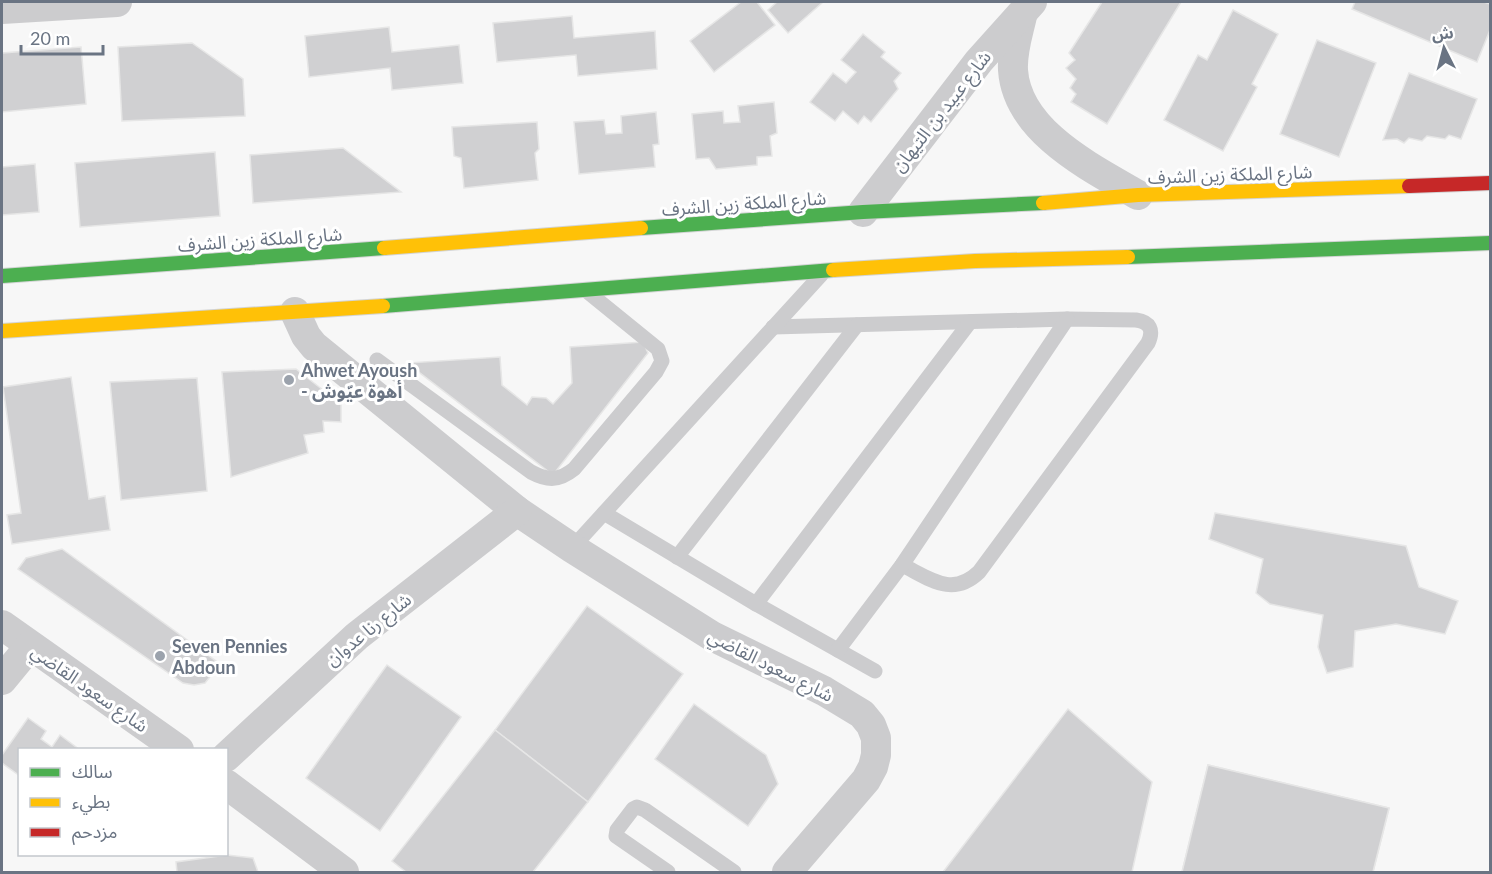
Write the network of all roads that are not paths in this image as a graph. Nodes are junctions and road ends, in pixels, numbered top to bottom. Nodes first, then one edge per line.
1 (117, 2) edge
2 (1028, 7) edge
3 (2, 9) edge
4 (1491, 183) edge
5 (1138, 195) junction
6 (863, 212) junction
7 (1491, 243) edge
8 (825, 271) junction
9 (2, 276) edge
10 (584, 289) junction
11 (295, 312) junction
12 (1067, 319) junction
13 (970, 321) junction
14 (857, 325) junction
15 (773, 327) junction
16 (2, 331) edge
17 (377, 360) dead end
18 (517, 510) junction
19 (604, 513) junction
20 (572, 548) junction
21 (677, 557) junction
22 (902, 565) junction
23 (756, 604) junction
24 (2, 625) edge
25 (30, 646) junction
26 (838, 650) junction
27 (875, 671) dead end
28 (2, 680) edge
29 (176, 748) edge
30 (228, 755) edge
31 (228, 786) edge
32 (337, 871) edge
33 (668, 873) edge
34 (734, 873) edge
35 (787, 873) edge

1 - 3 street
2 - 5 street, شارع عبيد بن التيهان
2 - 6 street, شارع عبيد بن التيهان
4 - 5 main road, شارع الملكة زين الشرف
5 - 6 main road, شارع الملكة زين الشرف
6 - 9 main road, شارع الملكة زين الشرف
7 - 8 main road
8 - 10 main road
8 - 15 lane
10 - 11 main road
10 - 17 lane
11 - 16 main road
11 - 18 street, شارع سعود القاضي
12 - 13 lane
12 - 22 lane
12 - 22 lane
13 - 14 lane
13 - 23 lane
14 - 15 lane
14 - 21 lane
15 - 19 lane
18 - 20 street, شارع سعود القاضي
18 - 30 street, شارع رنا عدوان
19 - 20 lane
19 - 21 lane
20 - 35 street, شارع سعود القاضي
21 - 23 lane
22 - 26 lane
23 - 26 lane
24 - 25 street, شارع سعود القاضي
25 - 28 street
25 - 29 street, شارع سعود القاضي
26 - 27 lane
31 - 32 street
33 - 34 lane

